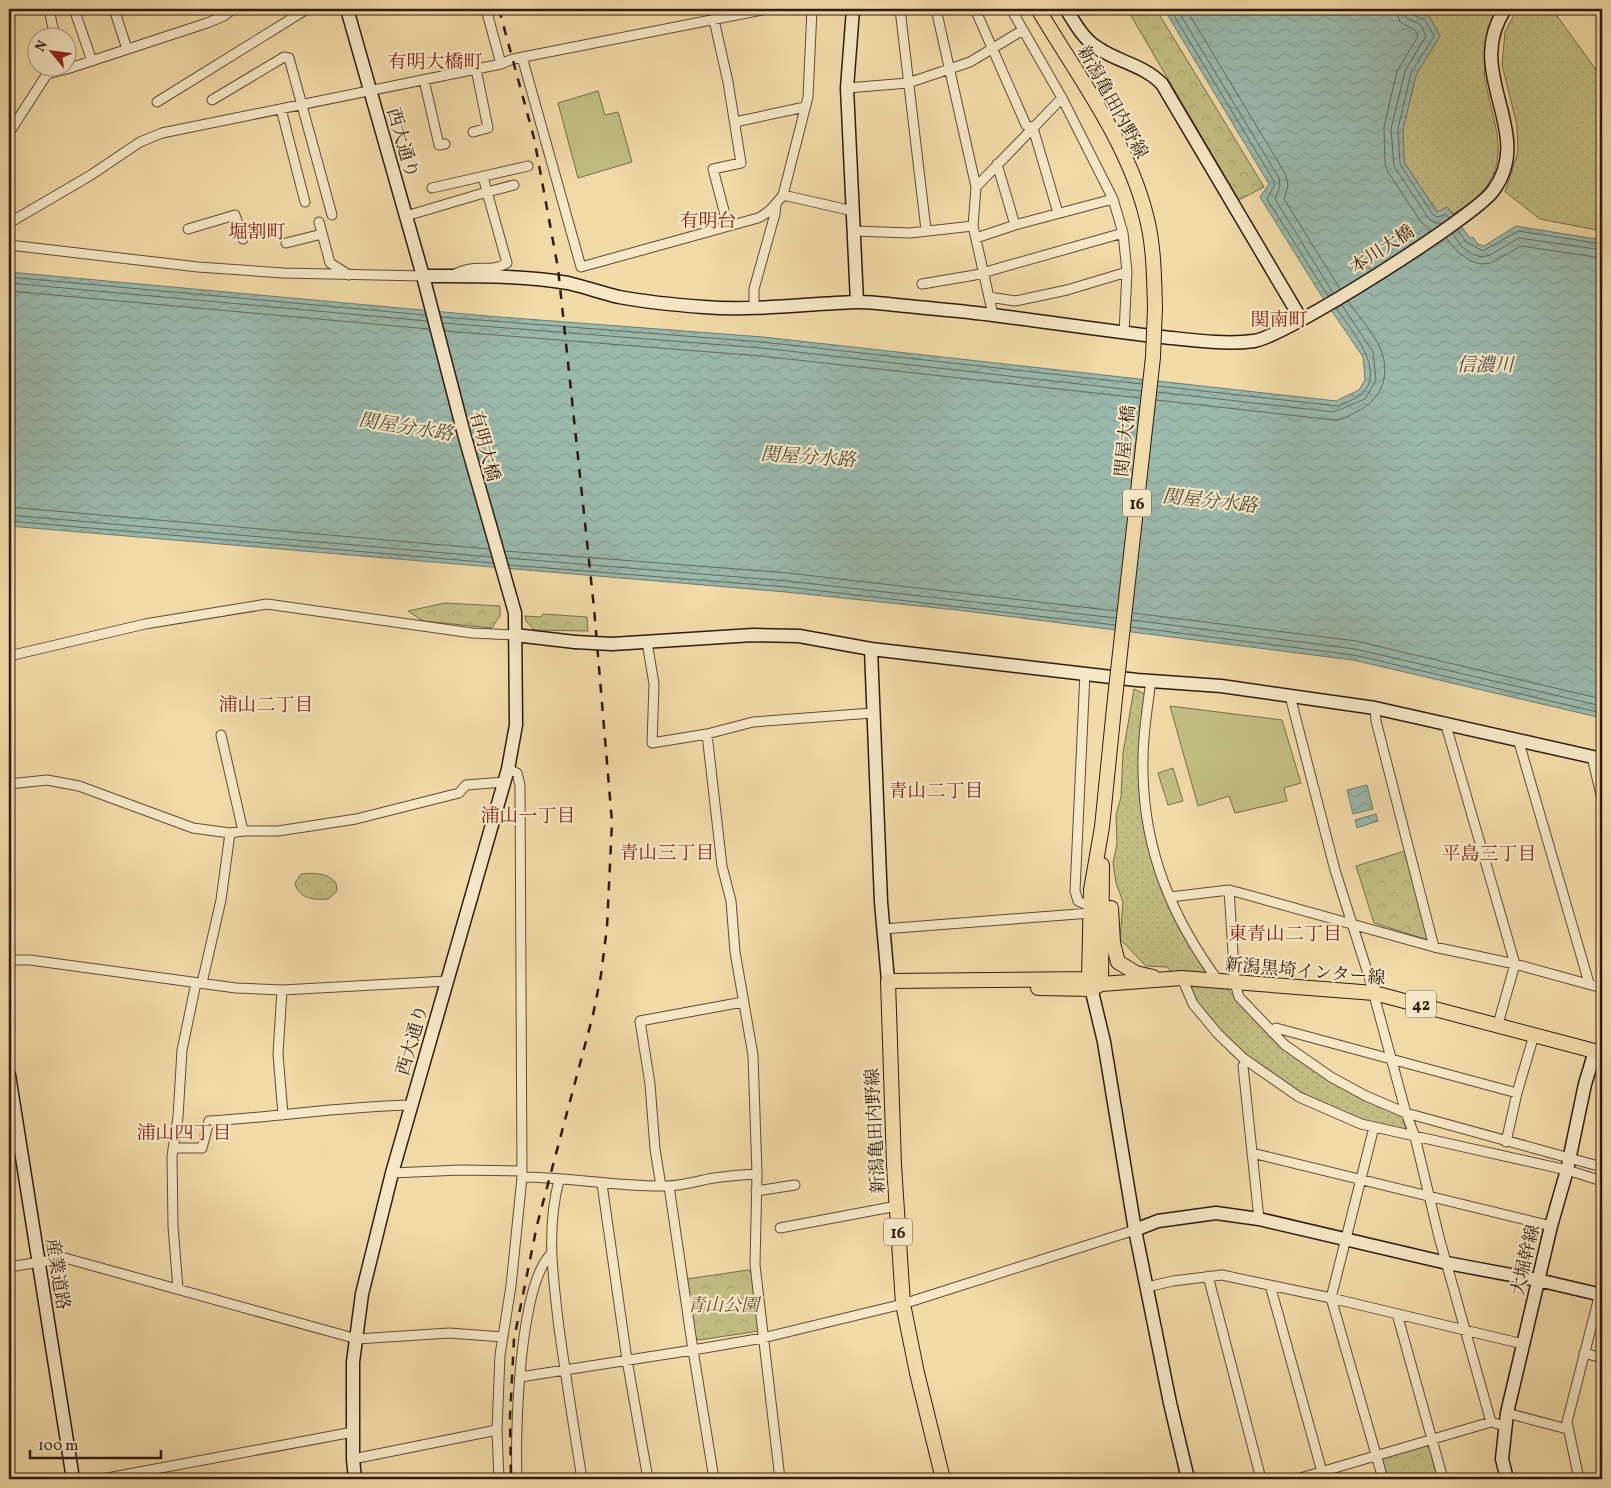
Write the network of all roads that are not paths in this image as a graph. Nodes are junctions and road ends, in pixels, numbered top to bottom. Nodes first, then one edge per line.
1 (49, 9) edge
2 (74, 9) edge
3 (114, 9) edge
4 (233, 9) edge
5 (307, 9) edge
6 (347, 9) edge
7 (486, 9) edge
8 (767, 9) edge
9 (812, 9) edge
10 (853, 9) edge
11 (900, 9) edge
12 (936, 9) edge
13 (975, 9) edge
14 (1011, 9) edge
15 (1038, 9) edge
16 (1066, 9) edge
17 (1506, 9) edge
18 (714, 20) junction
19 (52, 28) edge
20 (1023, 30) junction
21 (127, 49) junction
22 (991, 50) junction
23 (522, 57) junction
24 (92, 61) junction
25 (78, 64) edge
26 (501, 64) junction
27 (476, 69) junction
28 (948, 69) junction
29 (43, 78) edge
30 (424, 80) junction
31 (908, 83) junction
32 (847, 88) junction
33 (371, 91) junction
34 (1062, 98) junction
35 (212, 100) dead end
36 (157, 102) dead end
37 (302, 105) junction
38 (805, 107) junction
39 (281, 109) junction
40 (735, 122) junction
41 (1032, 128) junction
42 (473, 132) dead end
43 (9, 133) edge
44 (445, 144) dead end
45 (997, 164) junction
46 (528, 166) dead end
47 (483, 176) junction
48 (514, 185) dead end
49 (976, 187) junction
50 (432, 188) dead end
51 (487, 192) junction
52 (783, 196) junction
53 (1113, 199) junction
54 (305, 202) dead end
55 (776, 204) junction
56 (853, 210) junction
57 (1058, 213) junction
58 (332, 216) dead end
59 (406, 216) junction
60 (319, 222) dead end
61 (9, 223) edge
62 (1015, 225) junction
63 (728, 226) junction
64 (973, 226) junction
65 (188, 229) dead end
66 (926, 230) junction
67 (854, 231) junction
68 (1123, 233) junction
69 (322, 234) junction
70 (976, 238) junction
71 (243, 240) dead end
72 (286, 243) dead end
73 (9, 245) edge
74 (983, 272) junction
75 (1127, 272) junction
76 (349, 275) junction
77 (451, 276) junction
78 (424, 281) junction
79 (922, 284) dead end
80 (989, 297) junction
81 (857, 302) junction
82 (1155, 307) joint
83 (754, 308) junction
84 (993, 315) junction
85 (1300, 319) junction
86 (1124, 333) junction
87 (515, 613) joint
88 (515, 635) junction
89 (647, 642) junction
90 (871, 649) junction
91 (9, 656) edge
92 (1085, 673) junction
93 (1151, 680) junction
94 (1290, 696) junction
95 (1375, 708) junction
96 (872, 713) junction
97 (1445, 722) junction
98 (707, 734) junction
99 (221, 735) dead end
100 (1518, 739) junction
101 (1597, 758) edge
102 (508, 769) junction
103 (504, 782) junction
104 (9, 784) edge
105 (1602, 799) edge
106 (1102, 827) junction
107 (243, 830) junction
108 (230, 833) junction
109 (1102, 863) junction
110 (1229, 890) junction
111 (1170, 897) junction
112 (1091, 910) junction
113 (1352, 924) junction
114 (883, 929) junction
115 (1434, 947) junction
116 (9, 960) edge
117 (1515, 964) junction
118 (1182, 978) junction
119 (447, 981) junction
120 (1163, 981) junction
121 (1219, 982) junction
122 (1236, 982) junction
123 (199, 983) junction
124 (1589, 983) junction
125 (888, 984) junction
126 (1094, 984) junction
127 (1602, 988) edge
128 (282, 990) junction
129 (1374, 993) junction
130 (743, 1002) junction
131 (1498, 1024) junction
132 (1272, 1032) junction
133 (1534, 1035) junction
134 (1599, 1052) edge
135 (1391, 1059) junction
136 (1247, 1061) junction
137 (9, 1075) edge
138 (1517, 1093) junction
139 (11, 1098) edge
140 (412, 1105) junction
141 (1406, 1113) junction
142 (283, 1115) junction
143 (1374, 1127) junction
144 (1415, 1137) junction
145 (1506, 1142) junction
146 (173, 1148) junction
147 (1252, 1154) junction
148 (1567, 1164) junction
149 (1602, 1167) edge
150 (392, 1173) junction
151 (522, 1174) junction
152 (757, 1174) junction
153 (559, 1180) junction
154 (1359, 1180) junction
155 (1602, 1181) edge
156 (602, 1184) junction
157 (665, 1186) junction
158 (795, 1186) dead end
159 (756, 1191) junction
160 (1429, 1197) junction
161 (897, 1206) junction
162 (1259, 1219) junction
163 (1551, 1226) junction
164 (780, 1228) dead end
165 (1134, 1230) junction
166 (1346, 1238) junction
167 (550, 1255) junction
168 (38, 1261) junction
169 (1447, 1264) junction
170 (9, 1267) edge
171 (1208, 1276) junction
172 (1538, 1280) junction
173 (1270, 1285) junction
174 (1147, 1287) junction
175 (178, 1289) junction
176 (1602, 1291) edge
177 (1331, 1298) junction
178 (902, 1304) junction
179 (1398, 1314) junction
180 (1464, 1330) junction
181 (503, 1337) junction
182 (357, 1338) junction
183 (763, 1338) junction
184 (1523, 1344) junction
185 (693, 1350) junction
186 (1584, 1353) junction
187 (1602, 1358) edge
188 (627, 1360) junction
189 (564, 1369) junction
190 (520, 1377) junction
191 (1506, 1420) junction
192 (1491, 1422) junction
193 (1568, 1429) junction
194 (497, 1430) junction
195 (353, 1432) junction
196 (1432, 1439) junction
197 (1376, 1455) junction
198 (353, 1459) junction
199 (1322, 1476) edge
200 (72, 1479) edge
201 (102, 1479) edge
202 (355, 1479) edge
203 (499, 1479) edge
204 (517, 1479) edge
205 (582, 1479) edge
206 (648, 1479) edge
207 (714, 1479) edge
208 (780, 1479) edge
209 (943, 1479) edge
210 (1188, 1479) edge
211 (1261, 1479) edge
212 (1297, 1479) edge
213 (1383, 1479) edge
214 (1443, 1479) edge
215 (1507, 1479) edge
216 (1579, 1479) edge

1 - 19 street
2 - 24 street
3 - 21 street
4 - 21 street
5 - 36 street
6 - 33 street, 西大通り
7 - 26 street
8 - 18 street
9 - 38 street
10 - 32 street
11 - 31 street
12 - 28 street
13 - 22 street
14 - 20 street
15 - 82 main road, 新潟亀田内野線 / 16
16 - 85 street
17 - 85 street, 本川大橋
18 - 23 street
18 - 40 street
20 - 22 street
20 - 34 street
21 - 24 street
22 - 28 street
22 - 41 street
23 - 26 street
23 - 63 street
24 - 25 street
26 - 27 street
27 - 30 street
27 - 42 street
28 - 31 street
28 - 49 street
29 - 43 street
30 - 33 street
30 - 44 street
31 - 32 street
31 - 66 street
32 - 56 street
33 - 37 street
33 - 59 street, 西大通り
34 - 41 street
34 - 53 street
35 - 37 street
37 - 39 street
37 - 58 street
38 - 40 street
38 - 52 street
39 - 54 street
39 - 61 street
40 - 63 street
41 - 45 street
41 - 57 street
45 - 49 street
45 - 62 street
46 - 47 street
47 - 50 street
47 - 51 street
48 - 51 street
49 - 64 street
51 - 59 street
51 - 77 street
52 - 55 street
52 - 56 street
53 - 57 street
53 - 68 street
55 - 63 street
55 - 83 street
56 - 67 street
57 - 62 street
59 - 78 street, 西大通り
60 - 69 street
62 - 70 street
64 - 66 street
64 - 70 street
65 - 71 street
66 - 67 street
67 - 81 street
68 - 74 street
68 - 75 street
69 - 72 street
69 - 76 street
70 - 74 street
73 - 76 street
74 - 79 street
74 - 80 street
75 - 80 street
75 - 86 street
76 - 78 street
77 - 78 street, 本川大橋
77 - 83 street, 本川大橋
78 - 87 street, 有明大橋
80 - 84 street
81 - 83 street, 本川大橋
81 - 84 street, 本川大橋
82 - 106 main road, 関屋大橋 / 16, bridge
84 - 86 street, 本川大橋
85 - 86 street, 本川大橋
87 - 88 street, 西大通り
88 - 89 street, bridge
88 - 91 street
88 - 102 street, 西大通り
89 - 90 street
89 - 98 street
90 - 92 street
90 - 96 street
92 - 93 street
92 - 112 street
93 - 94 street
93 - 111 street
94 - 95 street
94 - 113 street
95 - 97 street
95 - 115 street
96 - 98 street
96 - 114 street
97 - 100 street
97 - 117 street
98 - 130 street
99 - 107 street
100 - 101 street
100 - 124 street
101 - 105 street
102 - 103 street, 西大通り
102 - 151 street
103 - 107 street
103 - 119 street, 西大通り
104 - 108 street
106 - 109 main road, 16
106 - 112 main road, 16
107 - 108 street
108 - 123 street
109 - 120 main road
109 - 126 main road, 16
110 - 111 street
110 - 113 street
110 - 122 street
111 - 121 street
112 - 114 street
112 - 126 main road, 16
113 - 115 street
113 - 129 street
114 - 125 street
115 - 117 street
116 - 123 street
117 - 124 street
117 - 131 street
118 - 120 main road, 新潟黒埼インター線 / 42
118 - 121 main road, 新潟黒埼インター線 / 42
118 - 136 street
119 - 128 street
119 - 140 street, 西大通り
120 - 126 main road, 新潟黒埼インター線 / 42
121 - 122 main road, 新潟黒埼インター線 / 42
122 - 129 main road, 新潟黒埼インター線 / 42
122 - 132 street
123 - 128 street
123 - 146 street
124 - 127 street
125 - 126 main road
125 - 161 main road, 新潟亀田内野線 / 16
126 - 165 street
128 - 142 street
129 - 131 main road, 新潟黒埼インター線 / 42
129 - 135 street
130 - 152 street
130 - 157 street
131 - 133 main road, 新潟黒埼インター線 / 42
132 - 135 street
132 - 141 street
133 - 134 main road, 新潟黒埼インター線 / 42
133 - 138 street
134 - 148 street, 大堀幹線
135 - 138 street
135 - 141 street
136 - 143 street
136 - 147 street
137 - 139 street, 産業道路
138 - 145 street
139 - 168 street, 産業道路
140 - 142 street
140 - 150 street, 西大通り
141 - 144 street
141 - 145 street
142 - 146 street
143 - 144 street
143 - 154 street
144 - 148 street
144 - 160 street
145 - 148 street
146 - 175 street
147 - 154 street
147 - 162 street
148 - 149 street
148 - 155 street
148 - 163 street, 大堀幹線
150 - 151 street
150 - 182 street, 西大通り
151 - 153 street
151 - 181 street
152 - 157 street
152 - 159 street
153 - 156 street
153 - 167 street
154 - 160 street
154 - 166 street
156 - 157 street
156 - 188 street
157 - 185 street
158 - 159 street
159 - 183 street
160 - 163 street
160 - 169 street
161 - 164 street
161 - 178 main road, 新潟亀田内野線 / 16
162 - 165 street
162 - 166 street
163 - 172 street, 大堀幹線
165 - 174 street
165 - 178 street
166 - 169 street
166 - 177 street
167 - 189 street
167 - 190 street
168 - 170 street
168 - 175 street
168 - 200 street, 産業道路
169 - 172 street
169 - 180 street
171 - 173 street
171 - 174 street
171 - 211 street
172 - 176 street
172 - 184 street, 大堀幹線
173 - 177 street
173 - 199 street
174 - 210 street
175 - 182 street
176 - 186 street
177 - 179 street
177 - 197 street
178 - 183 street
178 - 209 main road, 新潟亀田内野線 / 16
179 - 180 street
179 - 196 street
180 - 184 street
180 - 192 street
181 - 182 street
181 - 194 street
182 - 195 street, 西大通り
183 - 185 street
183 - 208 street
184 - 191 street, 大堀幹線
185 - 188 street
185 - 207 street
186 - 187 street
186 - 193 street
188 - 189 street
188 - 206 street
189 - 190 street
189 - 205 street
190 - 204 street
191 - 192 street
191 - 193 street
191 - 215 street, 大堀幹線
192 - 196 street
193 - 216 street
194 - 198 street
194 - 203 street
195 - 198 street, 西大通り
195 - 201 street
196 - 197 street
196 - 214 street
197 - 199 street
197 - 213 street
198 - 202 street, 西大通り
199 - 212 street

